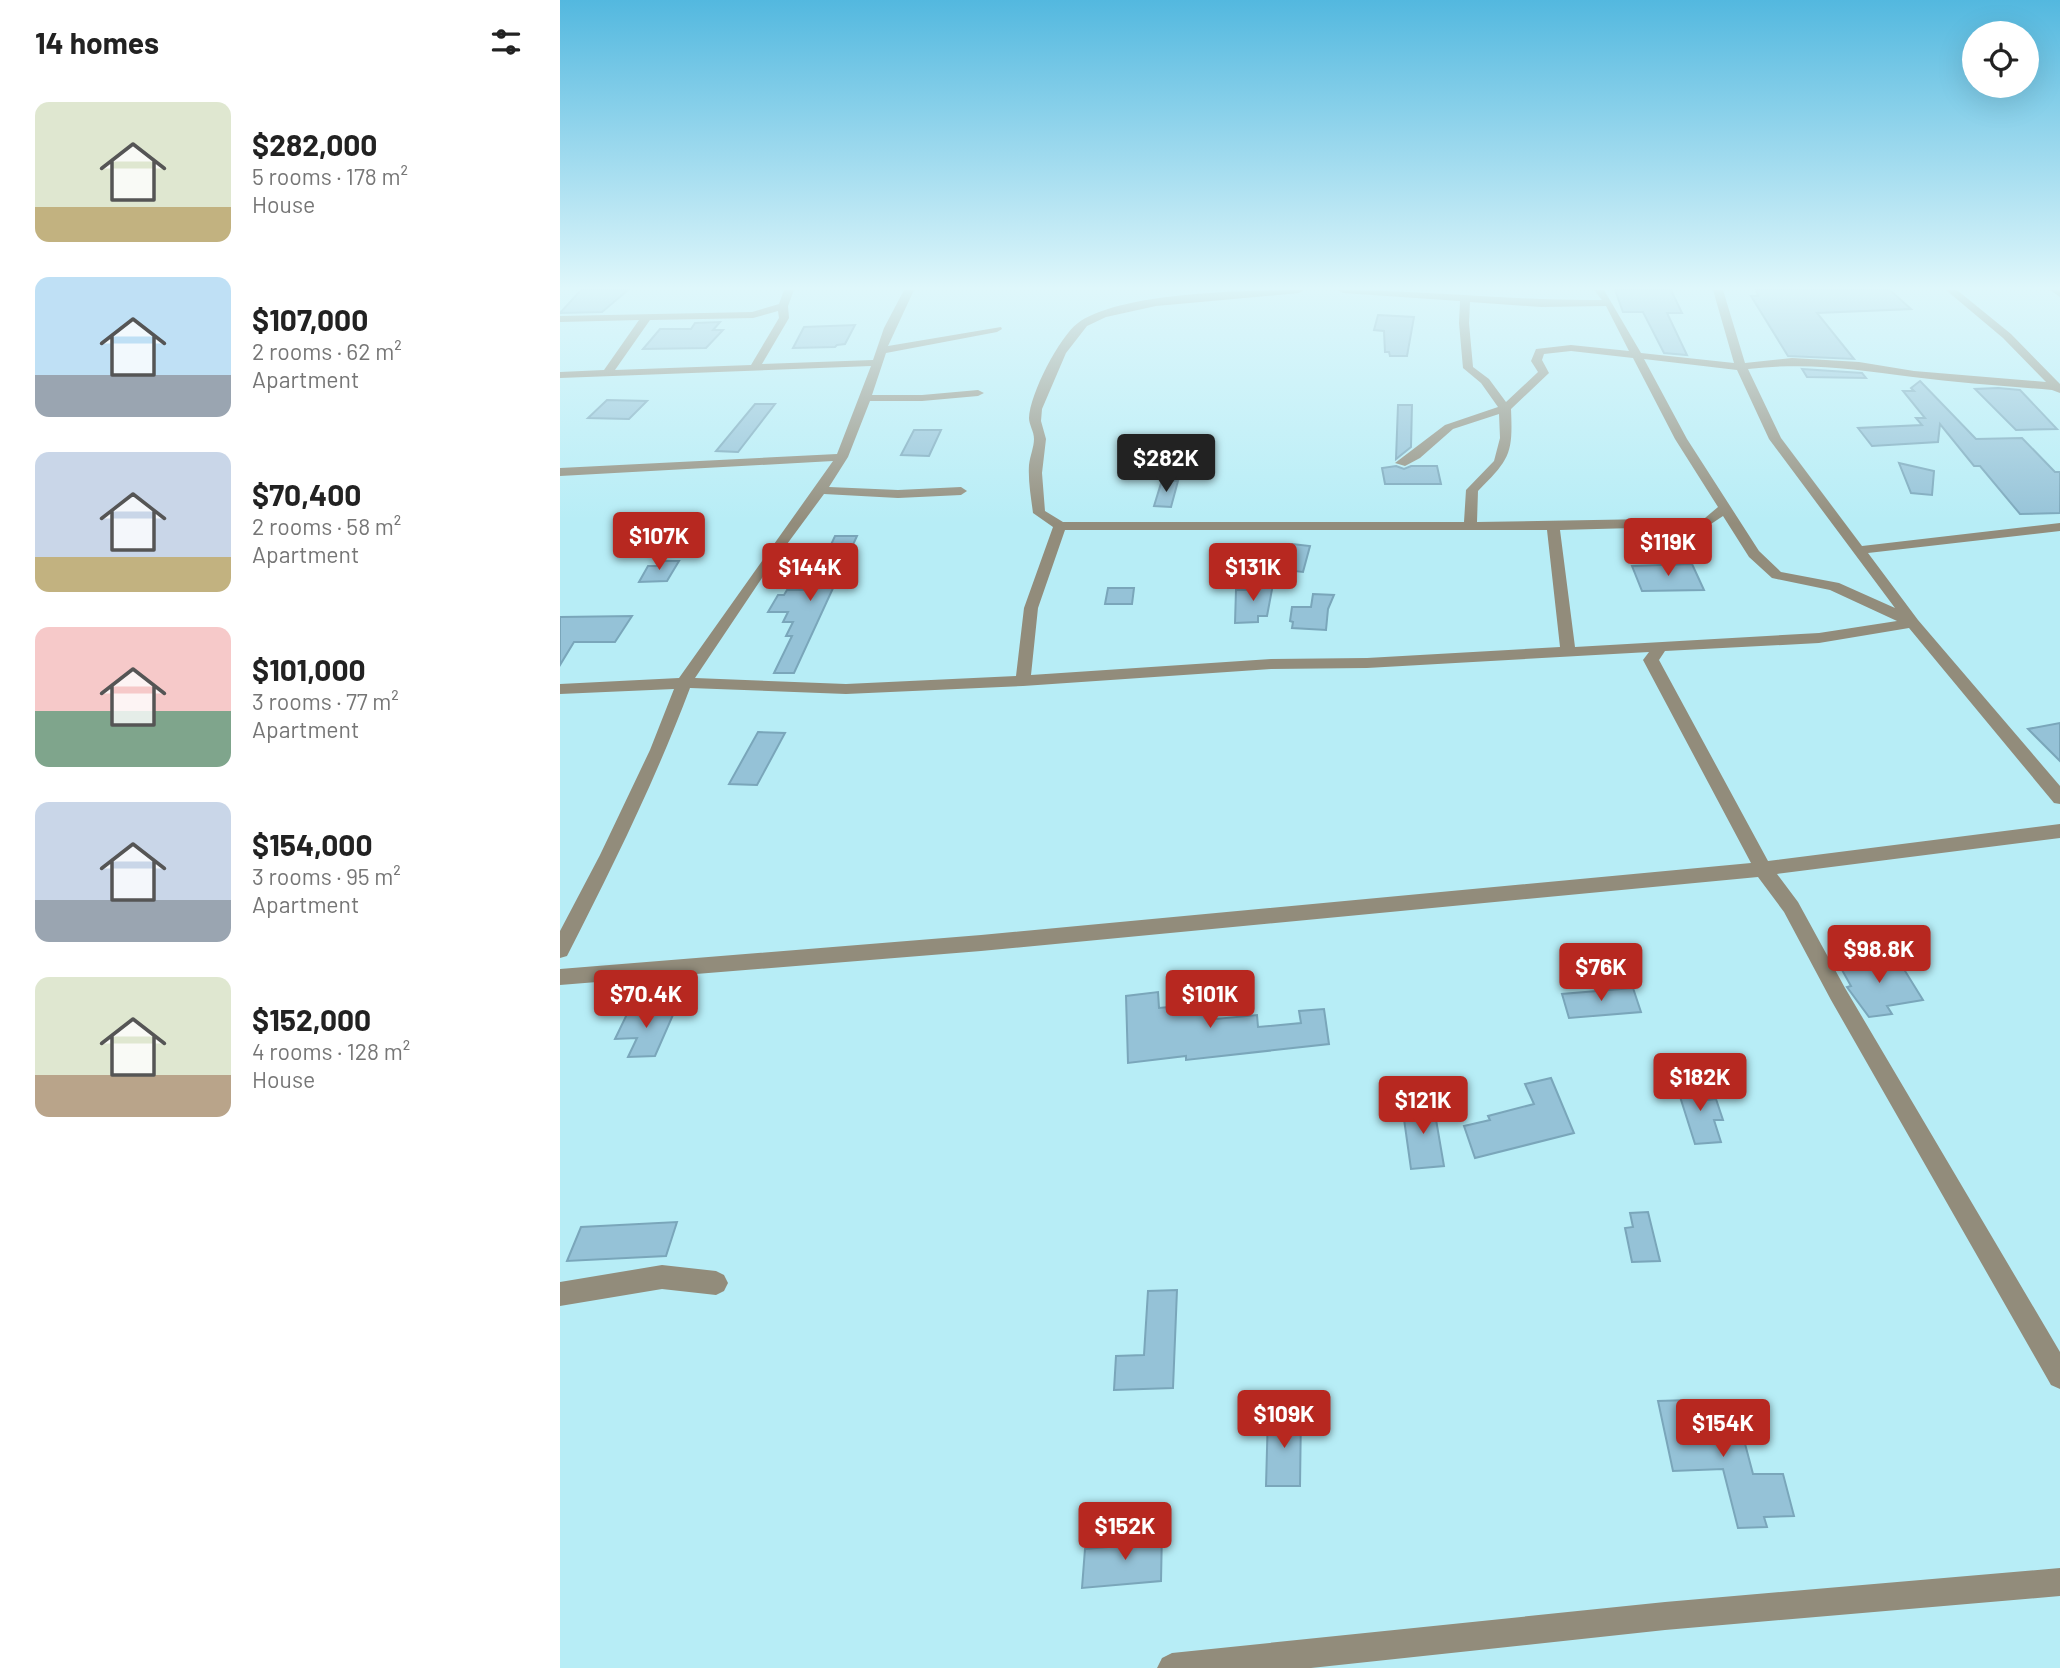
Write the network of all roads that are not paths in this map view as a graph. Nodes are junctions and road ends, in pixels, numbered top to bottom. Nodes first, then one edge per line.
1 (1741, 367) edge
2 (611, 368) edge
3 (716, 368) edge
4 (875, 368) edge
5 (1054, 368) edge
6 (1468, 368) edge
7 (1543, 368) edge
8 (1643, 368) edge
9 (1876, 368) edge
10 (2039, 368) edge
11 (607, 373) junction
12 (560, 375) edge
13 (2059, 388) edge
14 (978, 393) dead end
15 (865, 398) junction
16 (1505, 408) junction
17 (842, 457) junction
18 (1401, 463) dead end
19 (560, 472) edge
20 (820, 490) junction
21 (961, 491) dead end
22 (1725, 509) junction
23 (1060, 526) junction
24 (1470, 526) junction
25 (1553, 526) junction
26 (2060, 527) edge
27 (1861, 550) junction
28 (1913, 623) junction
29 (1660, 648) junction
30 (1568, 653) junction
31 (1023, 681) junction
32 (684, 683) junction
33 (560, 689) edge
34 (2060, 798) edge
35 (2060, 831) edge
36 (1763, 869) junction
37 (560, 950) edge
38 (560, 977) edge
39 (716, 1283) dead end
40 (560, 1294) edge
41 (2060, 1376) edge
42 (2060, 1581) edge
43 (1172, 1668) edge

1 - 27 street
2 - 11 street
3 - 11 street
4 - 15 street
5 - 23 street
6 - 16 street
7 - 16 street
8 - 22 street
9 - 13 street
10 - 13 street
11 - 12 street
14 - 15 street
15 - 17 street
16 - 18 street
16 - 24 street
17 - 19 street
17 - 20 street
20 - 21 street
20 - 32 street
22 - 25 street
22 - 28 street
23 - 24 street
23 - 31 street
24 - 25 street
25 - 30 street
26 - 27 street
27 - 28 street
28 - 29 street
28 - 34 street
29 - 30 street
29 - 36 street
30 - 31 street
31 - 32 street
32 - 33 street
32 - 37 street
35 - 36 street
36 - 38 street
36 - 41 street
39 - 40 street
42 - 43 street

